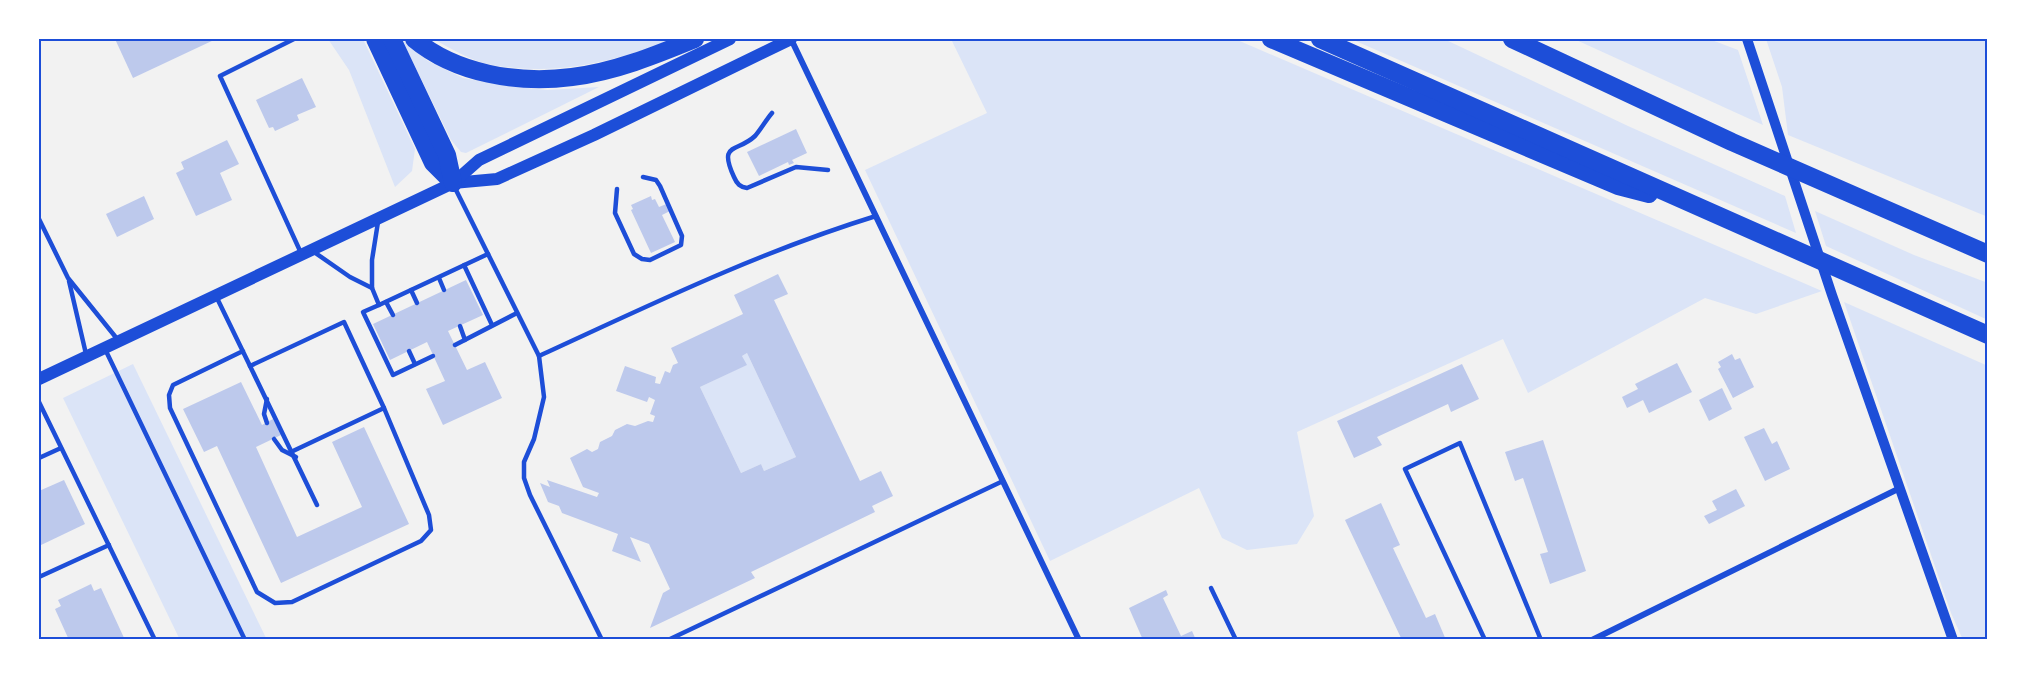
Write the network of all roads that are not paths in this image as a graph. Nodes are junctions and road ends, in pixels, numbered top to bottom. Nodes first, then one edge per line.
1 (294, 39) edge
2 (375, 39) edge
3 (392, 39) edge
4 (414, 39) edge
5 (695, 39) edge
6 (730, 39) edge
7 (791, 39) edge
8 (1271, 39) edge
9 (1320, 39) edge
10 (1512, 39) edge
11 (1747, 39) edge
12 (772, 112) dead end
13 (828, 170) dead end
14 (643, 177) dead end
15 (453, 183) junction
16 (617, 189) dead end
17 (1697, 206) junction
18 (876, 216) junction
19 (39, 219) edge
20 (378, 219) junction
21 (1986, 252) edge
22 (307, 253) junction
23 (488, 254) junction
24 (464, 265) junction
25 (68, 278) junction
26 (439, 278) junction
27 (372, 288) junction
28 (411, 290) junction
29 (444, 290) dead end
30 (216, 296) junction
31 (386, 302) junction
32 (417, 303) dead end
33 (380, 305) junction
34 (517, 313) junction
35 (393, 315) dead end
36 (1962, 323) junction
37 (492, 325) junction
38 (460, 326) dead end
39 (1988, 335) edge
40 (465, 340) junction
41 (120, 342) junction
42 (1988, 342) edge
43 (455, 345) dead end
44 (105, 349) junction
45 (243, 351) junction
46 (409, 351) dead end
47 (433, 356) dead end
48 (539, 356) junction
49 (87, 357) junction
50 (415, 364) junction
51 (250, 366) junction
52 (39, 379) edge
53 (267, 399) junction
54 (39, 402) edge
55 (384, 408) junction
56 (267, 423) dead end
57 (274, 439) dead end
58 (61, 448) junction
59 (293, 451) junction
60 (296, 457) junction
61 (39, 458) edge
62 (1003, 481) junction
63 (1900, 488) junction
64 (317, 505) dead end
65 (109, 545) junction
66 (39, 577) edge
67 (1211, 588) dead end
68 (154, 638) dead end
69 (245, 640) edge
70 (602, 640) edge
71 (668, 640) edge
72 (1079, 640) edge
73 (1236, 640) edge
74 (1485, 640) edge
75 (1541, 640) edge
76 (1592, 640) edge
77 (1953, 640) edge

1 - 22 lane
2 - 15 highway
3 - 15 highway
4 - 5 highway
6 - 15 main road
7 - 15 main road
7 - 18 street
8 - 17 highway
9 - 17 highway
10 - 21 highway
11 - 63 street
12 - 13 lane
14 - 16 lane
15 - 20 main road
15 - 23 lane
17 - 36 highway
18 - 48 lane
18 - 62 street
19 - 25 lane
20 - 22 main road
20 - 27 lane
22 - 27 lane
22 - 30 main road
23 - 24 lane
23 - 34 lane
24 - 26 lane
24 - 37 lane
25 - 41 lane
25 - 49 lane
26 - 28 lane
26 - 29 lane
27 - 33 lane
28 - 31 lane
28 - 32 lane
30 - 41 main road
30 - 45 lane
31 - 33 lane
31 - 35 lane
33 - 50 lane
34 - 37 lane
34 - 48 lane
36 - 39 highway
36 - 42 highway
37 - 40 lane
38 - 40 lane
40 - 43 lane
41 - 44 main road
44 - 49 main road
44 - 69 lane
45 - 51 lane
45 - 55 lane
46 - 50 lane
47 - 50 lane
48 - 70 lane
49 - 52 main road
51 - 53 lane
51 - 55 lane
53 - 56 lane
53 - 59 lane
54 - 58 lane
55 - 59 lane
57 - 60 lane
58 - 61 lane
58 - 65 lane
59 - 60 lane
60 - 64 lane
62 - 71 lane
62 - 72 street
63 - 76 street
63 - 77 street
65 - 66 lane
65 - 68 lane
67 - 73 lane
74 - 75 lane

